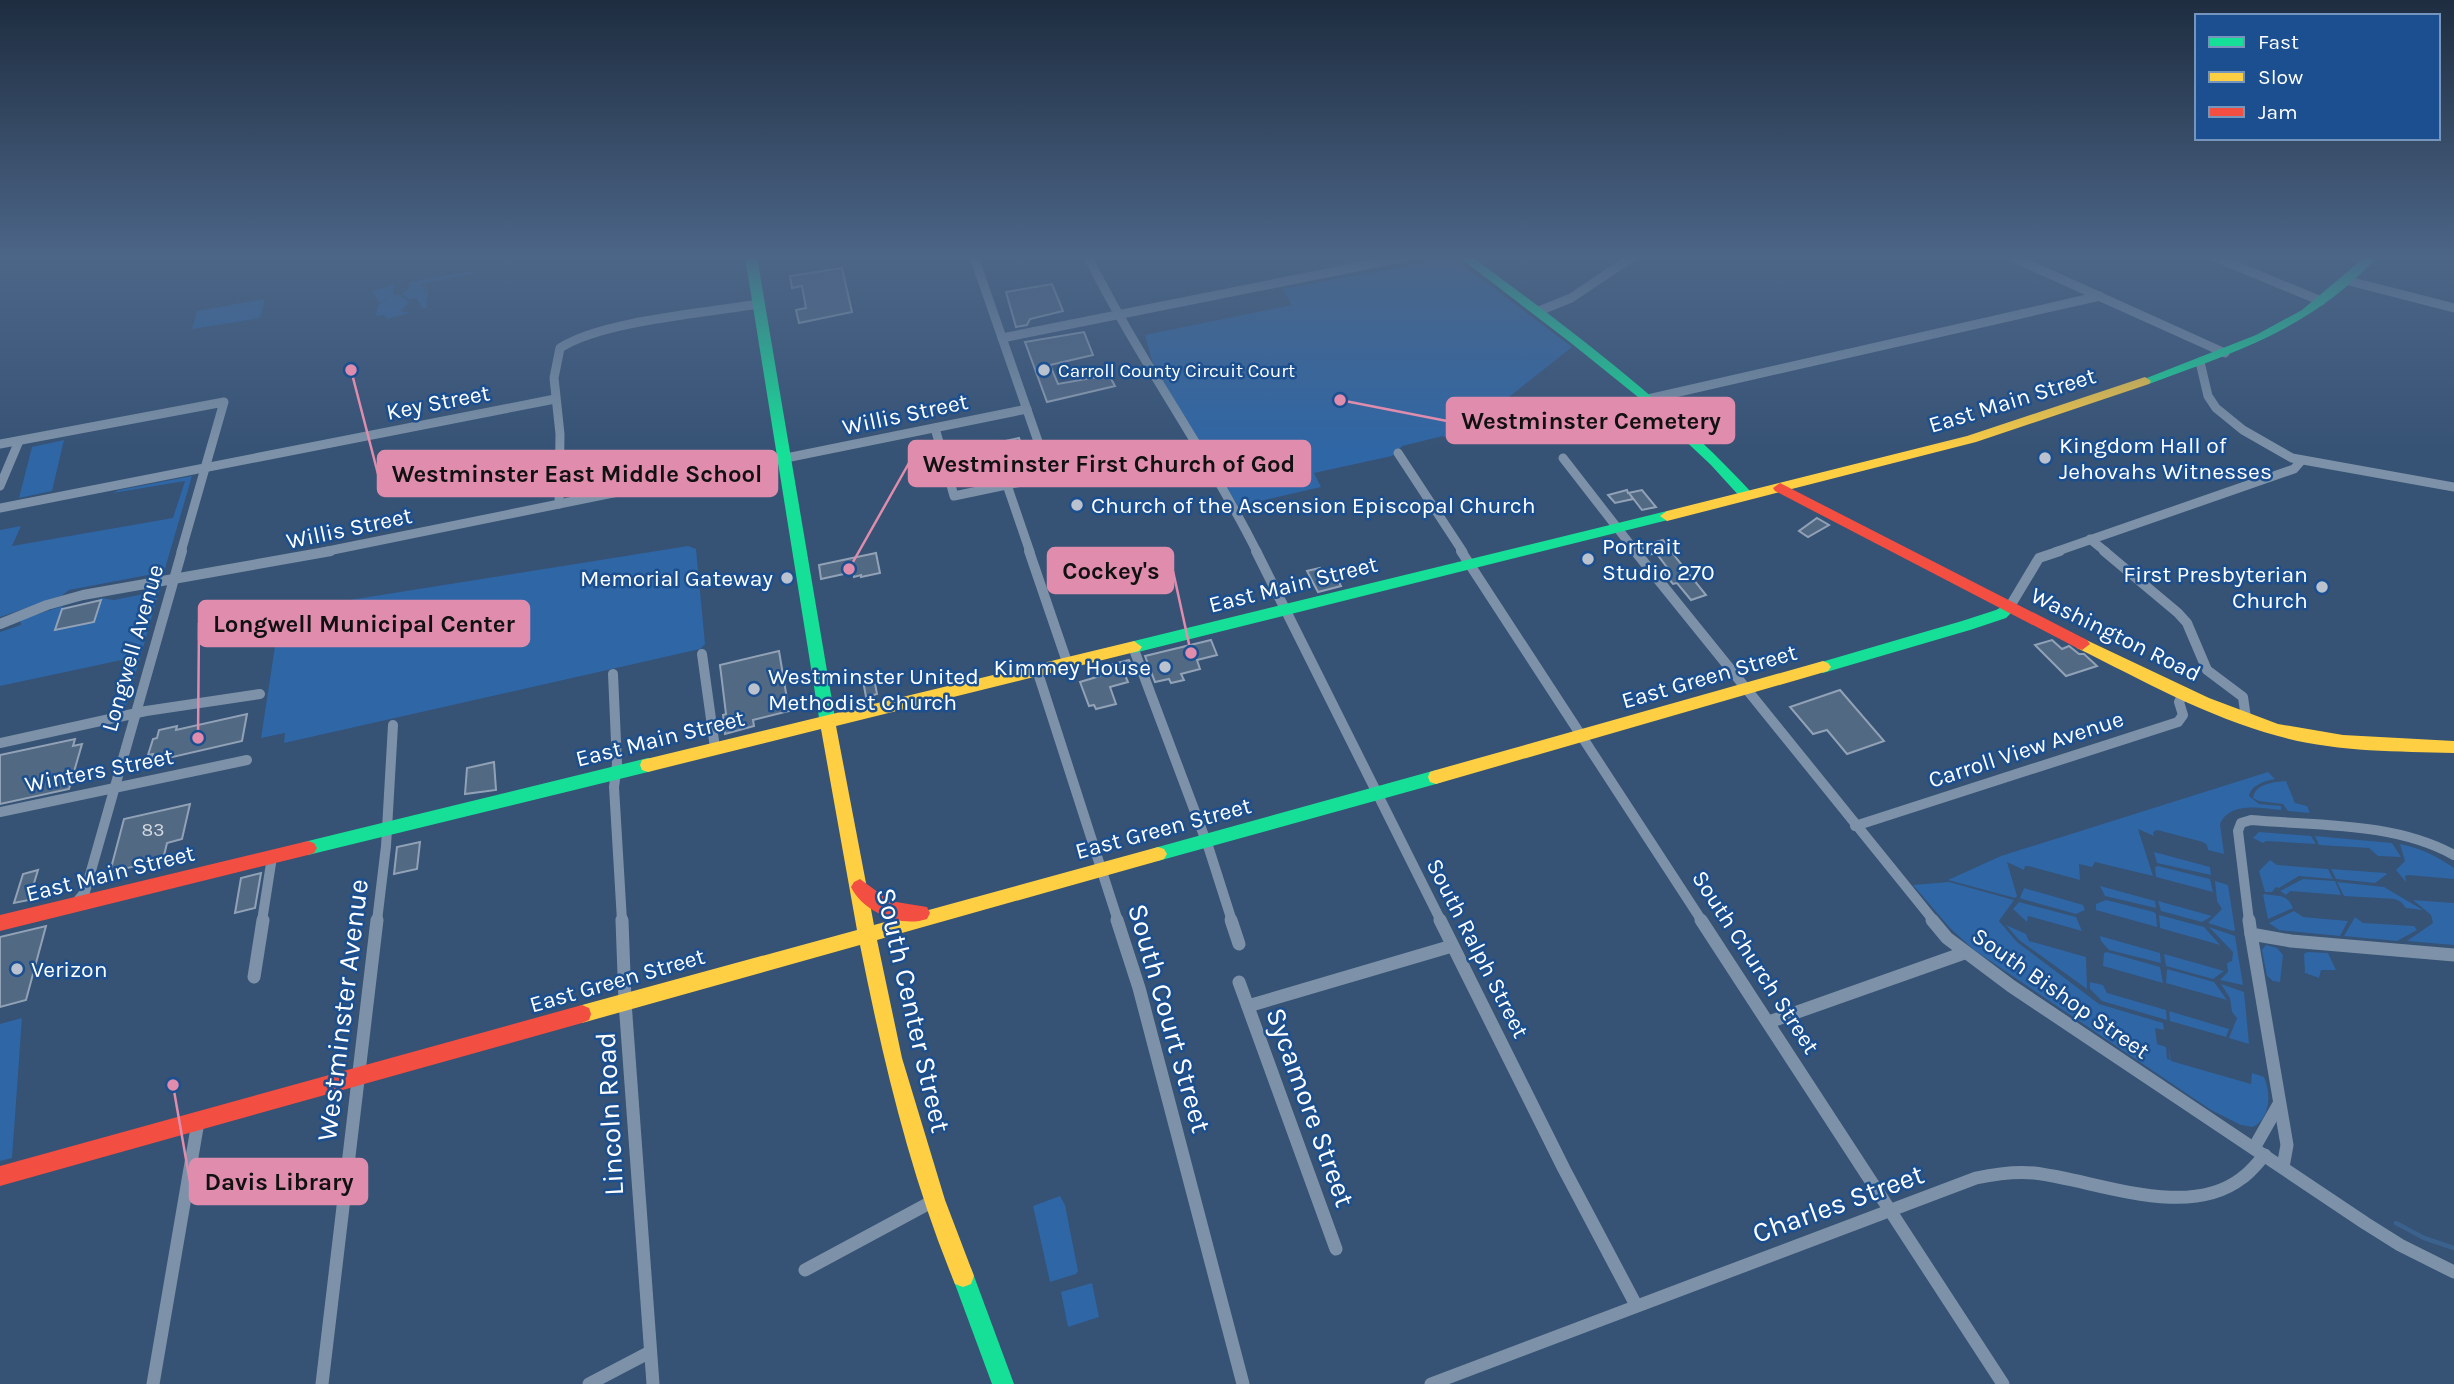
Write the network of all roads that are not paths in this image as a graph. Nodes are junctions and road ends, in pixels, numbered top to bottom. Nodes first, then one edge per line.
1 (657, 322) edge
2 (761, 322) edge
3 (996, 322) edge
4 (1081, 322) edge
5 (1122, 322) edge
6 (1551, 322) edge
7 (1988, 322) edge
8 (2156, 322) edge
9 (2293, 322) edge
10 (1002, 338) junction
11 (2225, 353) junction
12 (2200, 362) junction
13 (555, 399) junction
14 (1648, 399) junction
15 (1027, 409) junction
16 (935, 428) junction
17 (19, 441) junction
18 (0, 444) edge
19 (1398, 453) dead end
20 (1563, 458) dead end
21 (783, 459) junction
22 (2301, 461) junction
23 (205, 468) junction
24 (1007, 485) junction
25 (0, 486) edge
26 (2454, 487) edge
27 (1780, 488) junction
28 (1748, 496) junction
29 (559, 504) junction
30 (0, 508) edge
31 (1618, 528) junction
32 (2090, 539) junction
33 (1470, 565) junction
34 (173, 581) junction
35 (2009, 608) junction
36 (1284, 610) junction
37 (0, 624) edge
38 (1133, 647) junction
39 (702, 654) dead end
40 (1067, 662) junction
41 (1037, 670) junction
42 (612, 674) dead end
43 (1745, 689) junction
44 (2184, 692) junction
45 (260, 694) dead end
46 (135, 713) junction
47 (2246, 718) junction
48 (827, 721) junction
49 (393, 725) dead end
50 (1581, 736) junction
51 (0, 743) edge
52 (2454, 747) edge
53 (715, 748) junction
54 (247, 760) dead end
55 (616, 773) junction
56 (114, 788) junction
57 (1376, 792) junction
58 (0, 812) edge
59 (1855, 826) junction
60 (386, 830) junction
61 (1205, 840) junction
62 (2454, 855) edge
63 (272, 858) junction
64 (1102, 869) junction
65 (857, 881) junction
66 (75, 904) junction
67 (964, 907) junction
68 (0, 923) edge
69 (2251, 933) junction
70 (867, 935) junction
71 (1239, 944) dead end
72 (1452, 946) junction
73 (1964, 953) junction
74 (2454, 955) edge
75 (254, 976) dead end
76 (1239, 982) dead end
77 (625, 1002) junction
78 (1248, 1006) junction
79 (1769, 1022) junction
80 (359, 1076) junction
81 (2279, 1104) junction
82 (198, 1122) junction
83 (2259, 1151) junction
84 (2283, 1167) junction
85 (0, 1176) edge
86 (935, 1200) junction
87 (1888, 1210) junction
88 (1336, 1250) dead end
89 (804, 1270) dead end
90 (2454, 1272) edge
91 (1636, 1305) junction
92 (650, 1352) junction
93 (153, 1384) edge
94 (322, 1384) edge
95 (589, 1384) edge
96 (653, 1384) edge
97 (1003, 1384) edge
98 (1243, 1384) edge
99 (1431, 1384) edge
100 (2003, 1384) edge

1 - 13 street
2 - 21 street, South Center Street
3 - 10 street
4 - 10 street
5 - 36 street, South Ralph Street
6 - 14 street
7 - 14 street
8 - 11 street
9 - 11 street, East Main Street
10 - 15 street
11 - 12 street, East Main Street
12 - 22 street
12 - 27 street, East Main Street
13 - 23 street, Key Street
13 - 29 street
14 - 28 street
15 - 16 street, Willis Street
15 - 24 street
16 - 21 street, Willis Street
16 - 24 street
17 - 18 street
17 - 23 street, Longwell Avenue
17 - 25 street
19 - 33 street, South Church Street
20 - 31 street, South Bishop Street
21 - 29 street, Willis Street
21 - 48 street, South Center Street
22 - 26 street
22 - 32 street
23 - 30 street, Key Street
23 - 34 street, Longwell Avenue
24 - 40 street
27 - 28 street, East Main Street
27 - 35 street, Washington Road
28 - 31 street, East Main Street
29 - 34 street, Willis Street
31 - 33 street, East Main Street
31 - 43 street, South Bishop Street
32 - 35 street
32 - 47 street
33 - 36 street, East Main Street
33 - 50 street, South Church Street
34 - 37 street, Willis Street
34 - 46 street, Longwell Avenue
35 - 43 street, East Green Street
35 - 44 street, Washington Road
36 - 38 street, East Main Street
36 - 57 street, South Ralph Street
38 - 40 street, East Main Street
38 - 61 street
39 - 53 street
40 - 41 street, East Main Street
41 - 48 street, East Main Street
41 - 64 street, South Court Street
42 - 55 street, Lincoln Road
43 - 50 street, East Green Street
43 - 59 street, South Bishop Street
44 - 47 street, Washington Road
44 - 59 street, Carroll View Avenue
45 - 46 street
46 - 51 street
46 - 56 street, Longwell Avenue
47 - 52 street, Washington Road
48 - 53 street, East Main Street
48 - 65 street, South Center Street
49 - 60 street, Westminster Avenue
50 - 57 street, East Green Street
50 - 79 street, South Church Street
53 - 55 street, East Main Street
54 - 56 street, Winters Street
55 - 60 street, East Main Street
55 - 77 street, Lincoln Road
56 - 58 street, Winters Street
56 - 66 street, Longwell Avenue
57 - 61 street, East Green Street
57 - 72 street, South Ralph Street
59 - 73 street, South Bishop Street
60 - 63 street, East Main Street
60 - 80 street, Westminster Avenue
61 - 64 street, East Green Street
61 - 71 street
62 - 69 street
63 - 66 street, East Main Street
63 - 75 street
64 - 67 street, East Green Street
64 - 98 street, South Court Street
65 - 67 street
65 - 70 street, South Center Street
66 - 68 street, East Main Street
67 - 70 street, East Green Street
69 - 74 street
69 - 81 street
70 - 77 street, East Green Street
70 - 86 street, South Center Street
72 - 78 street
72 - 91 street, South Ralph Street
73 - 79 street
73 - 83 street, South Bishop Street
76 - 78 street, Sycamore Street
77 - 80 street, East Green Street
77 - 92 street, Lincoln Road
78 - 88 street, Sycamore Street
79 - 87 street, South Church Street
80 - 82 street, East Green Street
80 - 94 street, Westminster Avenue
81 - 83 street, Charles Street
81 - 84 street
82 - 85 street, East Green Street
82 - 93 street
83 - 84 street, South Bishop Street
83 - 87 street, Charles Street
84 - 90 street, South Bishop Street
86 - 89 street
86 - 97 street, South Center Street
87 - 91 street, Charles Street
87 - 100 street, South Church Street
91 - 99 street, Charles Street
92 - 95 street
92 - 96 street, Lincoln Road

